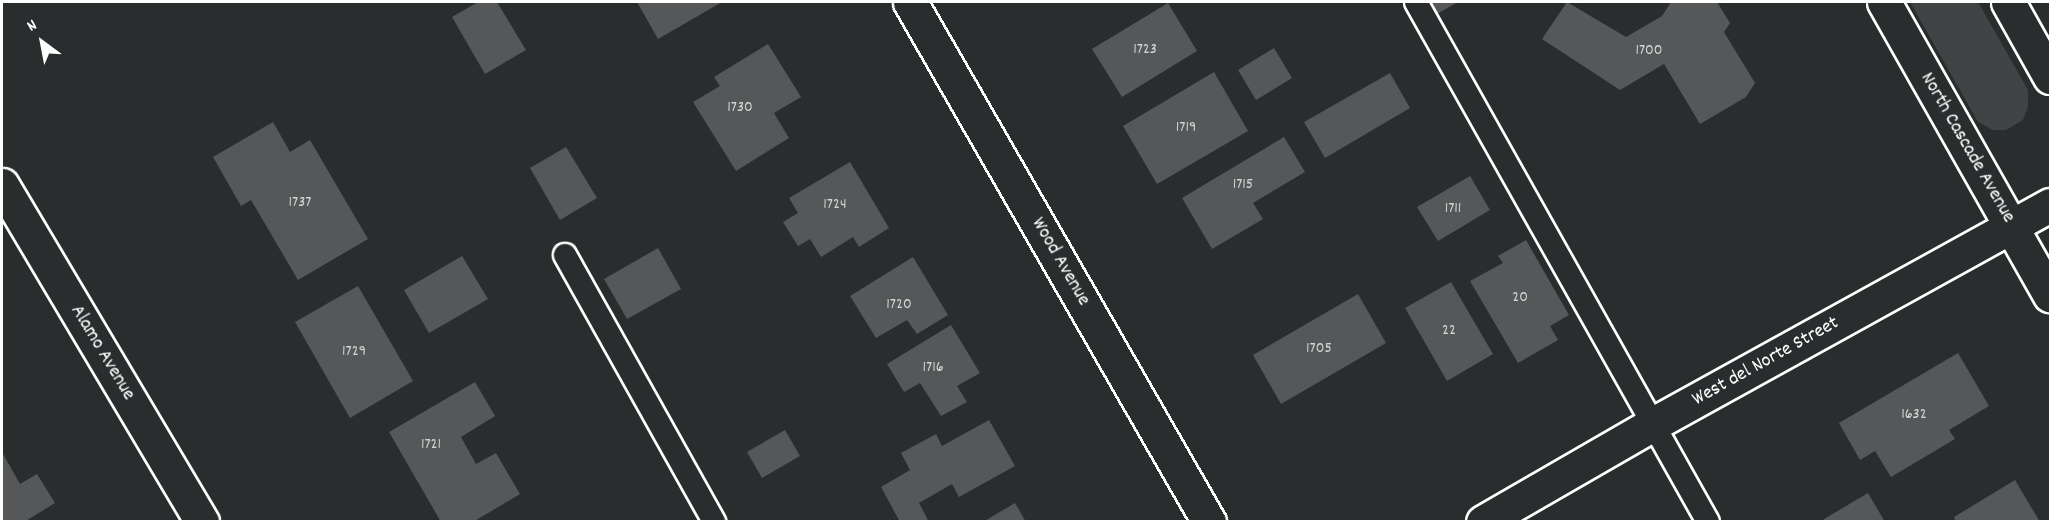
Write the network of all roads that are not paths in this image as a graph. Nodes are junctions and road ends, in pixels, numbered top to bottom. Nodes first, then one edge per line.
1 (910, 2) edge
2 (1416, 2) edge
3 (1884, 2) edge
4 (2008, 2) edge
5 (2050, 77) edge
6 (2, 185) edge
7 (2050, 205) edge
8 (2012, 227) junction
9 (565, 255) dead end
10 (2050, 295) edge
11 (1653, 424) junction
12 (202, 522) edge
13 (714, 522) edge
14 (1209, 522) edge
15 (1483, 522) edge
16 (1708, 522) edge

1 - 14 street, Wood Avenue
2 - 11 lane
3 - 8 street, North Cascade Avenue
4 - 5 street
6 - 12 street, Alamo Avenue
7 - 8 street, West del Norte Street
8 - 10 street, North Cascade Avenue
8 - 11 street, West del Norte Street
9 - 13 lane
11 - 15 street, West del Norte Street
11 - 16 lane

